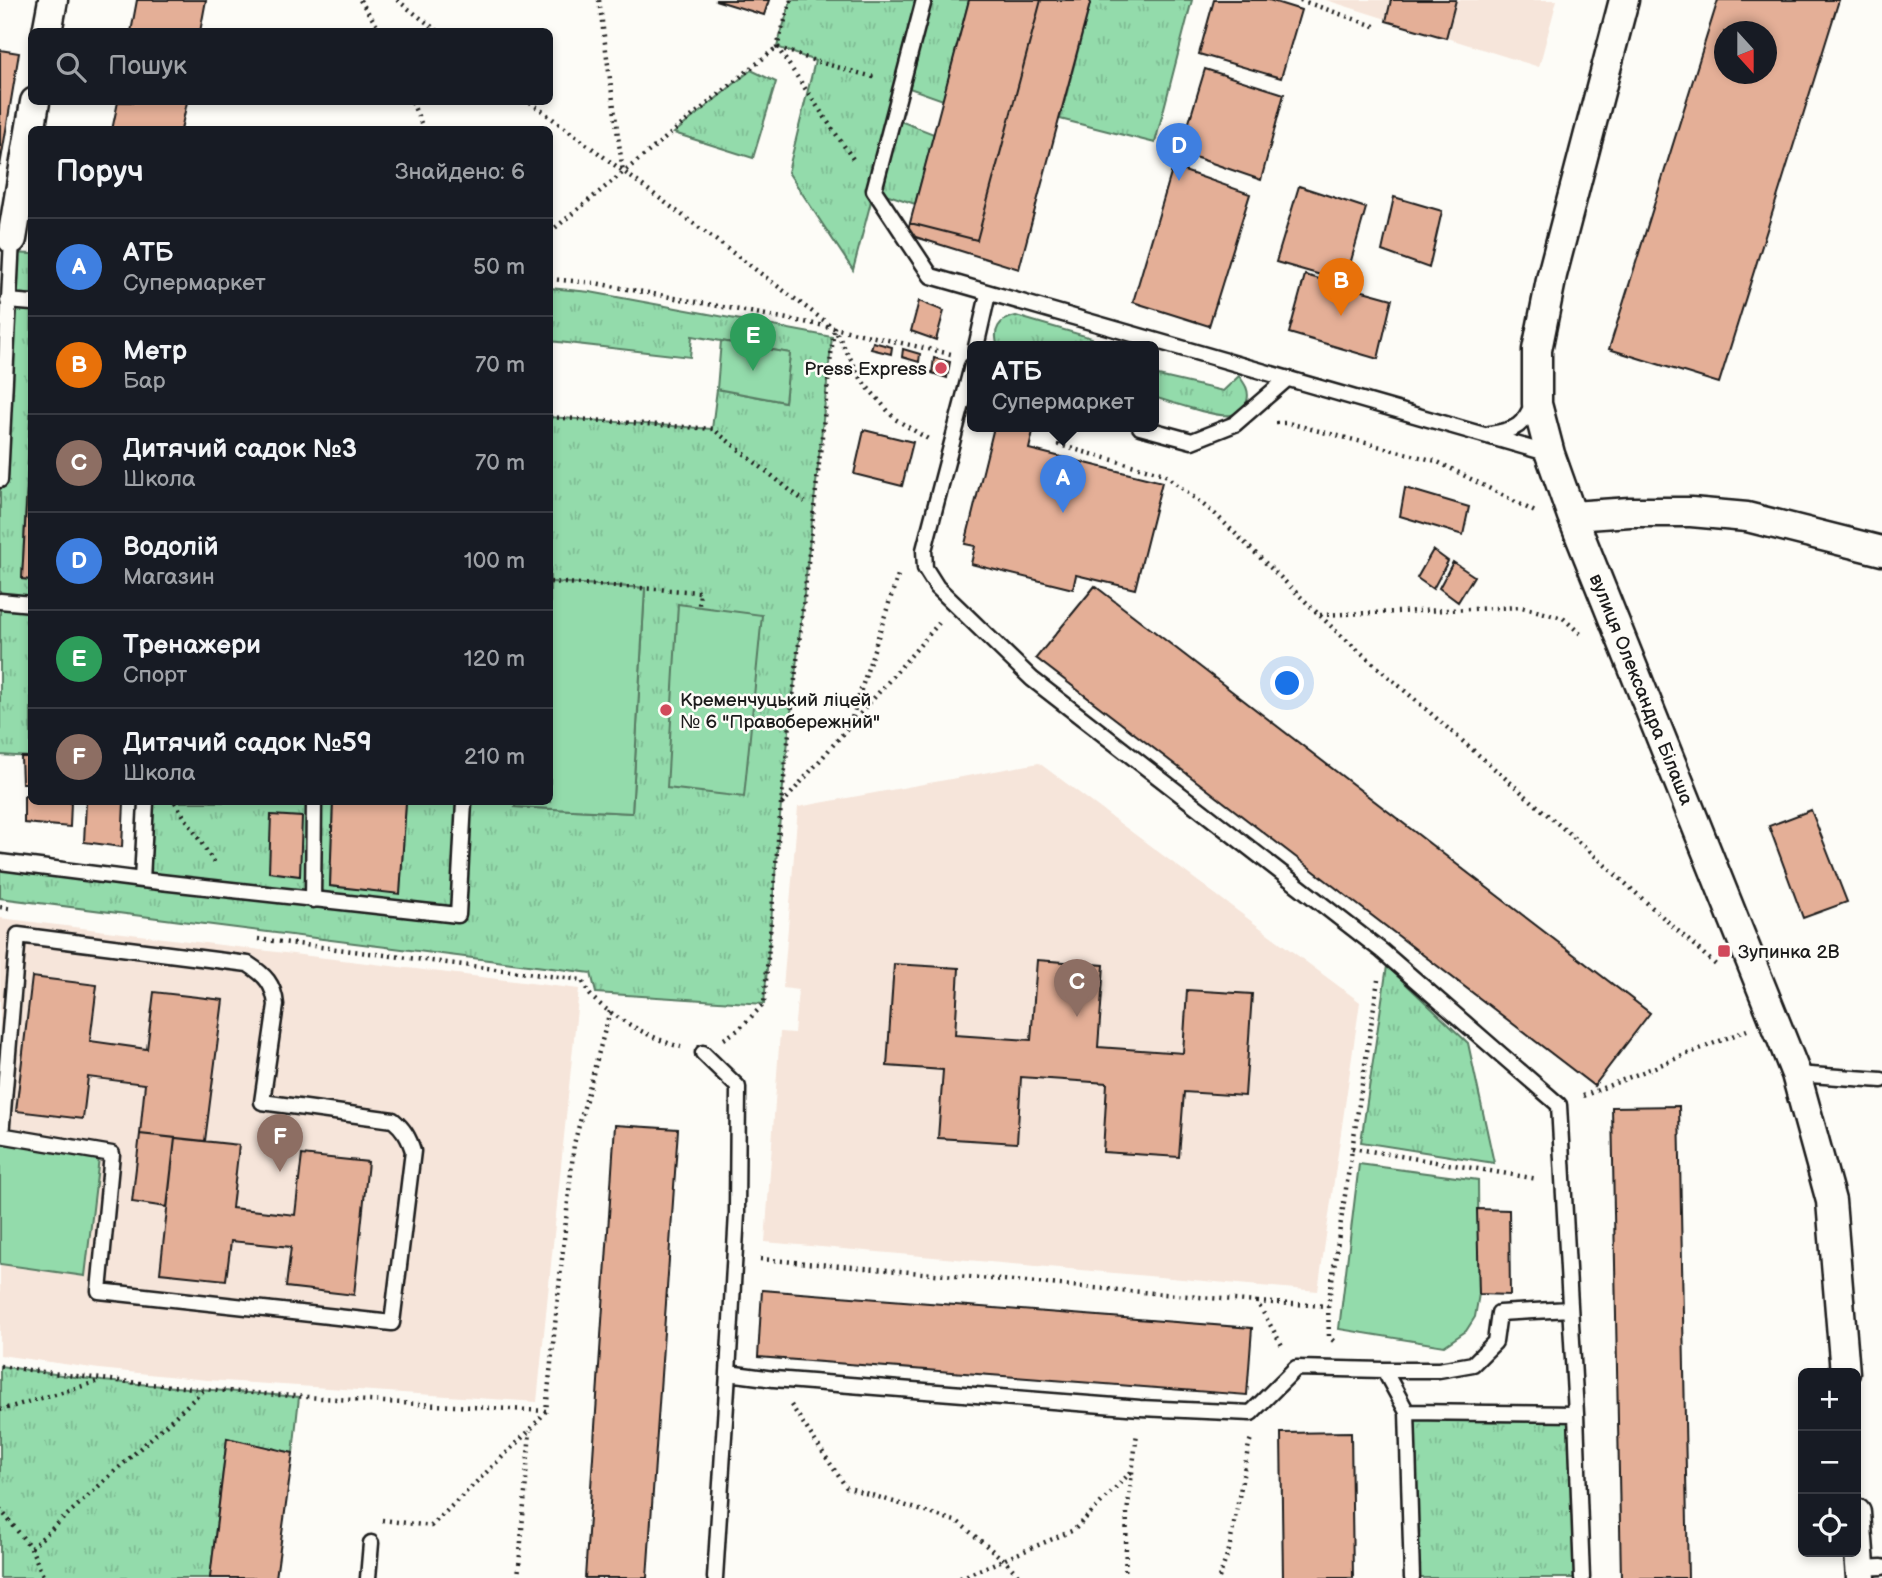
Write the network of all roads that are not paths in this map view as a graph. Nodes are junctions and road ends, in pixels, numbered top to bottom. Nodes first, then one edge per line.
1 (52, 0) edge
2 (924, 0) edge
3 (1624, 0) edge
4 (48, 28) edge
5 (34, 105) edge
6 (31, 126) edge
7 (28, 144) edge
8 (12, 239) joint
9 (988, 294) junction
10 (8, 301) junction
11 (28, 303) edge
12 (977, 341) edge
13 (1153, 341) edge
14 (1159, 343) edge
15 (1287, 379) junction
16 (1538, 392) junction
17 (967, 393) edge
18 (1159, 432) edge
19 (1485, 435) junction
20 (1550, 454) junction
21 (0, 480) edge
22 (1559, 517) junction
23 (1882, 551) edge
24 (0, 601) edge
25 (28, 604) edge
26 (146, 805) edge
27 (313, 805) edge
28 (464, 805) edge
29 (0, 862) edge
30 (142, 880) junction
31 (313, 900) junction
32 (703, 1052) road end
33 (1796, 1074) junction
34 (1882, 1080) edge
35 (0, 1136) edge
36 (1570, 1309) junction
37 (1844, 1368) edge
38 (1384, 1370) junction
39 (727, 1373) junction
40 (1407, 1412) junction
41 (1576, 1414) junction
42 (1861, 1537) edge
43 (371, 1544) dead end
44 (1868, 1571) edge
45 (368, 1578) edge
46 (715, 1578) edge
47 (1412, 1578) edge
48 (1583, 1578) edge

1 - 4 street
2 - 9 lane
3 - 16 street, вулиця Олександра Білаша
5 - 6 street
7 - 8 street
8 - 10 lane
9 - 12 lane
9 - 13 lane
10 - 11 lane
10 - 21 lane
14 - 15 lane
15 - 18 lane
15 - 19 lane
16 - 19 lane
16 - 20 street, вулиця Олександра Білаша
17 - 36 lane
19 - 20 lane
20 - 22 street, вулиця Олександра Білаша
22 - 23 street
22 - 33 street, вулиця Олександра Білаша
24 - 25 lane
26 - 30 lane
27 - 31 lane
28 - 31 lane
29 - 30 lane
30 - 31 lane
32 - 39 lane
33 - 34 lane
33 - 37 street, вулиця Олександра Білаша
35 - 35 lane
36 - 38 lane
36 - 41 lane
38 - 39 lane
38 - 40 lane
39 - 46 lane
40 - 41 lane
40 - 47 lane
41 - 48 lane
42 - 44 street
43 - 45 lane

